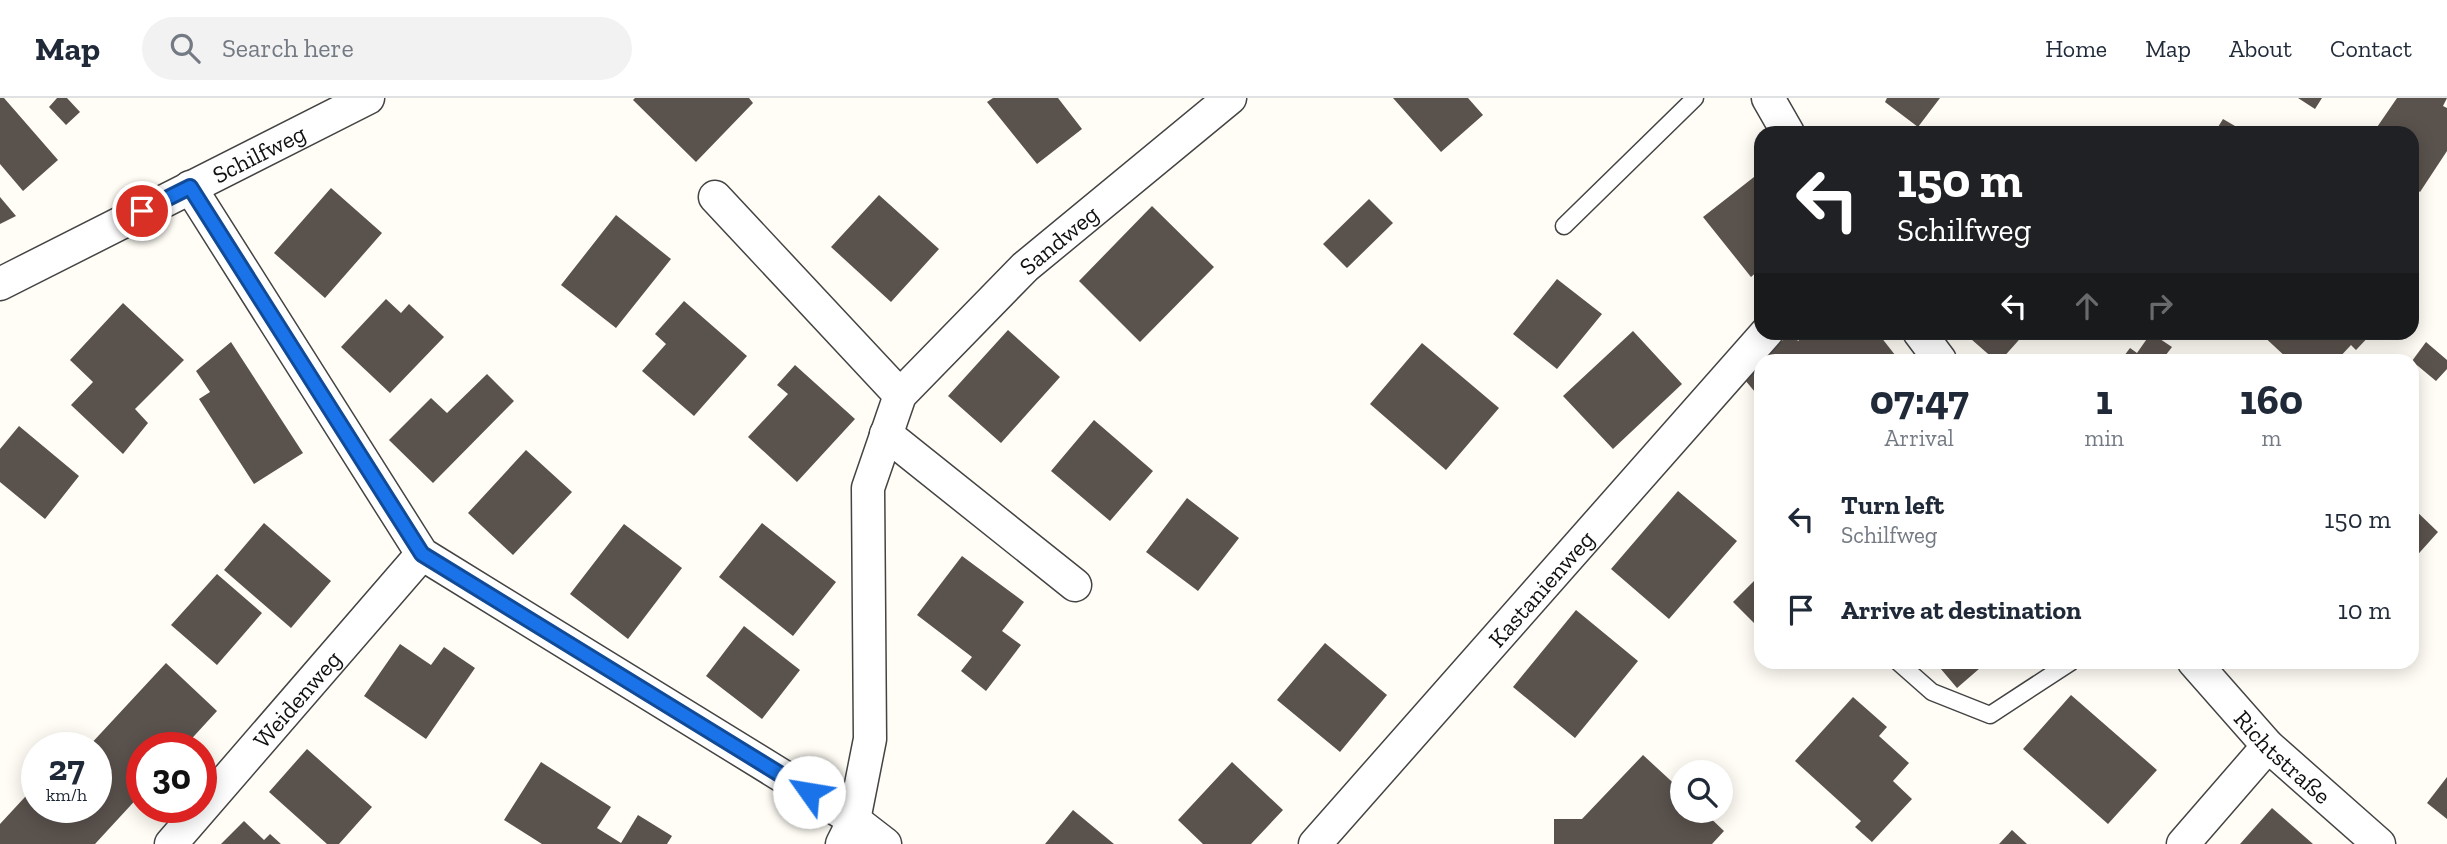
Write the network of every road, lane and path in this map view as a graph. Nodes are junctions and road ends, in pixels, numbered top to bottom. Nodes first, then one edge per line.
1 (368, 98) edge
2 (1230, 98) edge
3 (1695, 98) edge
4 (1768, 98) edge
5 (1784, 126) edge
6 (190, 187) junction
7 (715, 197) dead end
8 (1564, 226) dead end
9 (0, 284) edge
10 (1760, 340) edge
11 (900, 396) junction
12 (886, 434) junction
13 (422, 554) junction
14 (1075, 585) dead end
15 (1906, 669) edge
16 (2060, 669) edge
17 (2200, 669) edge
18 (2268, 746) junction
19 (848, 832) edge
20 (171, 844) edge
21 (885, 844) edge
22 (1315, 844) edge
23 (2183, 844) edge
24 (2379, 844) edge

1 - 6 street, Schilfweg
2 - 11 street, Sandweg
3 - 8 lane
4 - 5 street
6 - 9 street, Schilfweg
6 - 13 street
7 - 11 street
10 - 22 street, Kastanienweg
11 - 12 street, Sandweg
12 - 14 street
12 - 19 street, Sandweg
13 - 19 street
13 - 20 street, Weidenweg
15 - 16 lane
17 - 18 street, Richtstraße
18 - 23 street
18 - 24 street, Richtstraße
19 - 21 street

